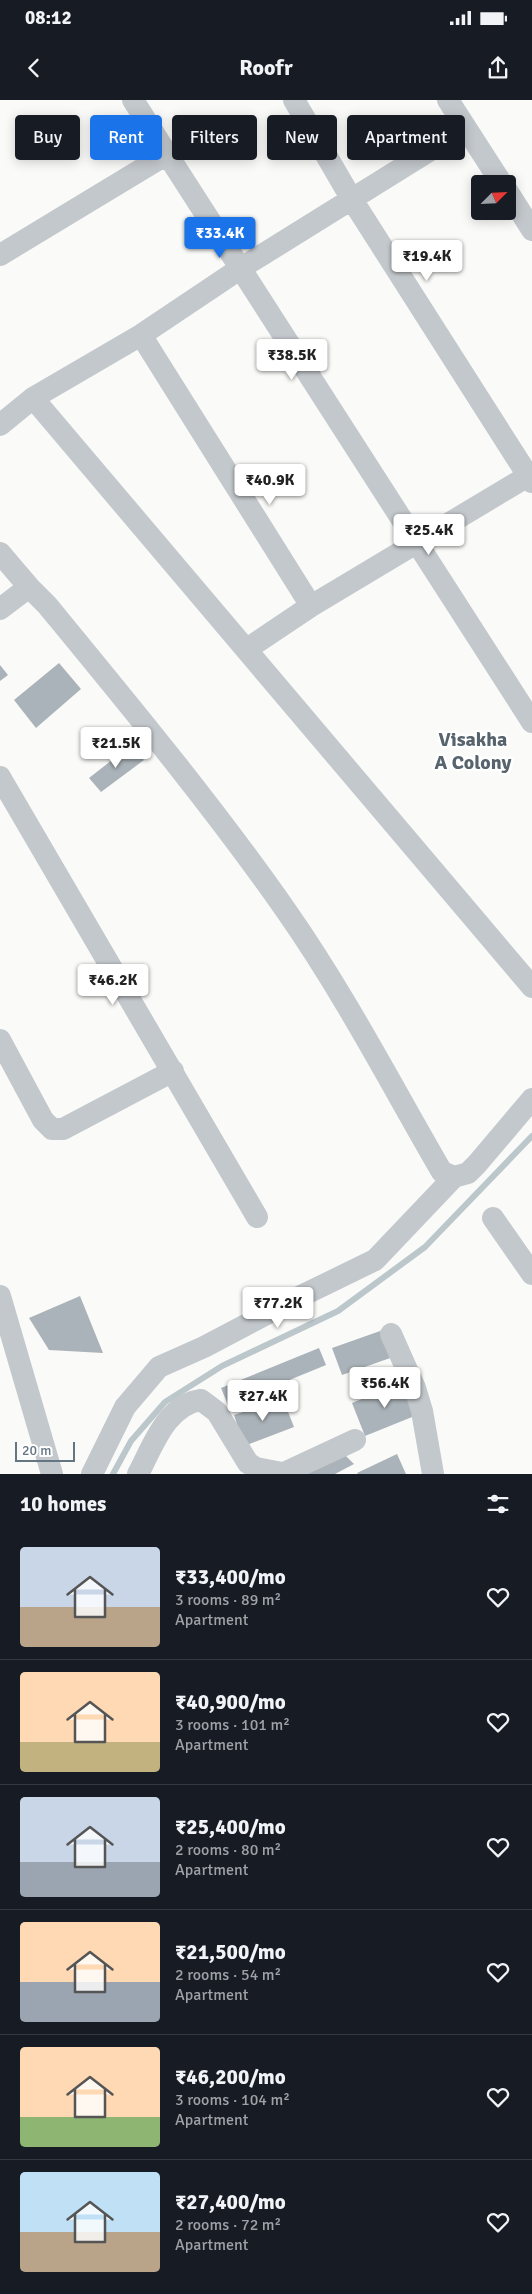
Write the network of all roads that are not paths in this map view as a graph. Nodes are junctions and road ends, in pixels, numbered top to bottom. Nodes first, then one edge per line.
1 (133, 100) edge
2 (294, 100) edge
3 (448, 100) edge
4 (466, 128) junction
5 (167, 154) junction
6 (496, 175) edge
7 (351, 198) junction
8 (516, 205) edge
9 (532, 230) edge
10 (0, 255) edge
11 (241, 268) junction
12 (141, 335) junction
13 (33, 398) junction
14 (0, 425) edge
15 (530, 479) edge
16 (417, 542) junction
17 (0, 553) edge
18 (29, 587) junction
19 (311, 606) junction
20 (0, 609) edge
21 (247, 649) junction
22 (532, 722) edge
23 (0, 777) edge
24 (532, 987) edge
25 (0, 1040) edge
26 (173, 1071) junction
27 (532, 1100) edge
28 (454, 1177) junction
29 (256, 1217) dead end
30 (493, 1218) dead end
31 (532, 1274) edge
32 (0, 1296) edge
33 (391, 1334) dead end
34 (354, 1440) dead end
35 (52, 1474) edge
36 (92, 1474) edge
37 (138, 1474) edge
38 (282, 1474) edge
39 (433, 1474) edge

1 - 5 street
2 - 7 street
3 - 4 street
4 - 6 street
4 - 7 street
5 - 10 street
5 - 11 street
7 - 11 street
7 - 15 street
8 - 9 street
11 - 12 street
11 - 16 street
12 - 13 street
12 - 19 street
13 - 14 street
13 - 21 street
15 - 16 street
16 - 19 street
16 - 22 street
17 - 18 street
18 - 20 street
18 - 28 street
19 - 21 street
21 - 24 street
23 - 26 street
25 - 26 street
26 - 29 street
27 - 28 street
28 - 36 street
30 - 31 street
32 - 35 street
33 - 39 street
34 - 38 street
37 - 38 street

